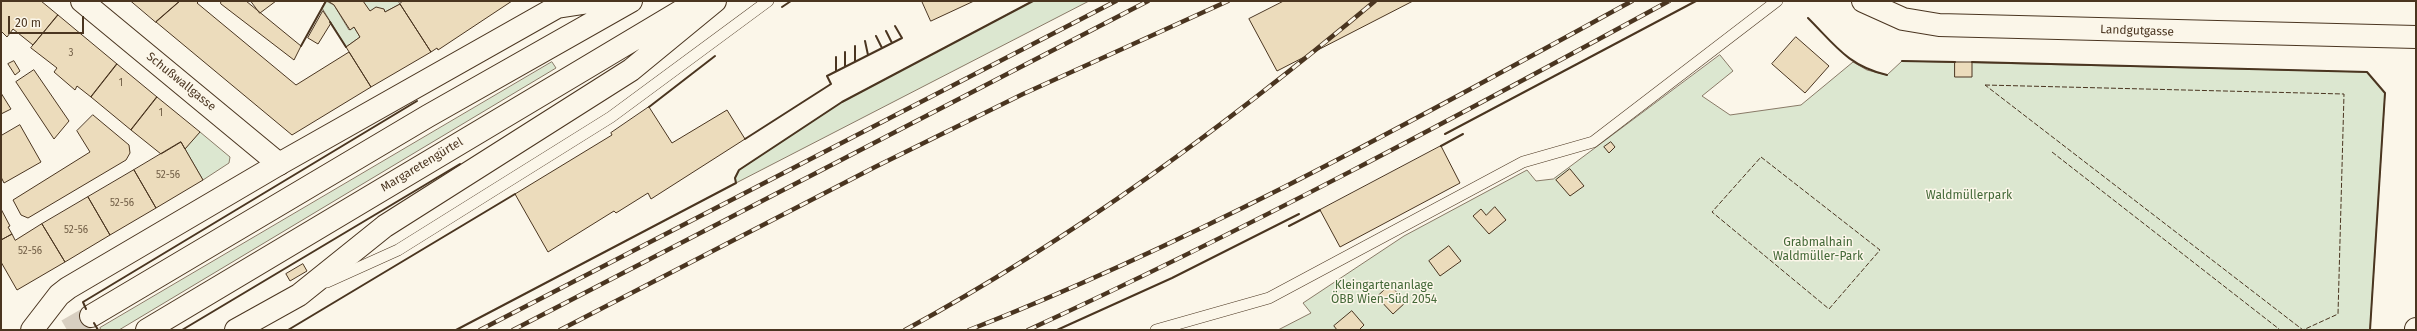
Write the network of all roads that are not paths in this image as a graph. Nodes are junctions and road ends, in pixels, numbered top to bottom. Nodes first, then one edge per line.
1 (82, 1) edge
2 (596, 1) edge
3 (631, 1) edge
4 (698, 1) edge
5 (715, 1) edge
6 (768, 1) edge
7 (1777, 1) edge
8 (558, 3) edge
9 (1877, 4) edge
10 (2416, 37) edge
11 (279, 164) junction
12 (299, 295) junction
13 (91, 316) tunnel mouth
14 (32, 330) edge
15 (147, 330) edge
16 (236, 330) edge
17 (1156, 330) edge

1 - 11 main road, Schußwallgasse
2 - 8 main road
3 - 13 main road
4 - 15 main road, Margaretengürtel
5 - 12 main road
6 - 12 lane
7 - 17 lane
8 - 11 main road
9 - 10 main road, Landgutgasse
11 - 14 main road
12 - 16 main road

